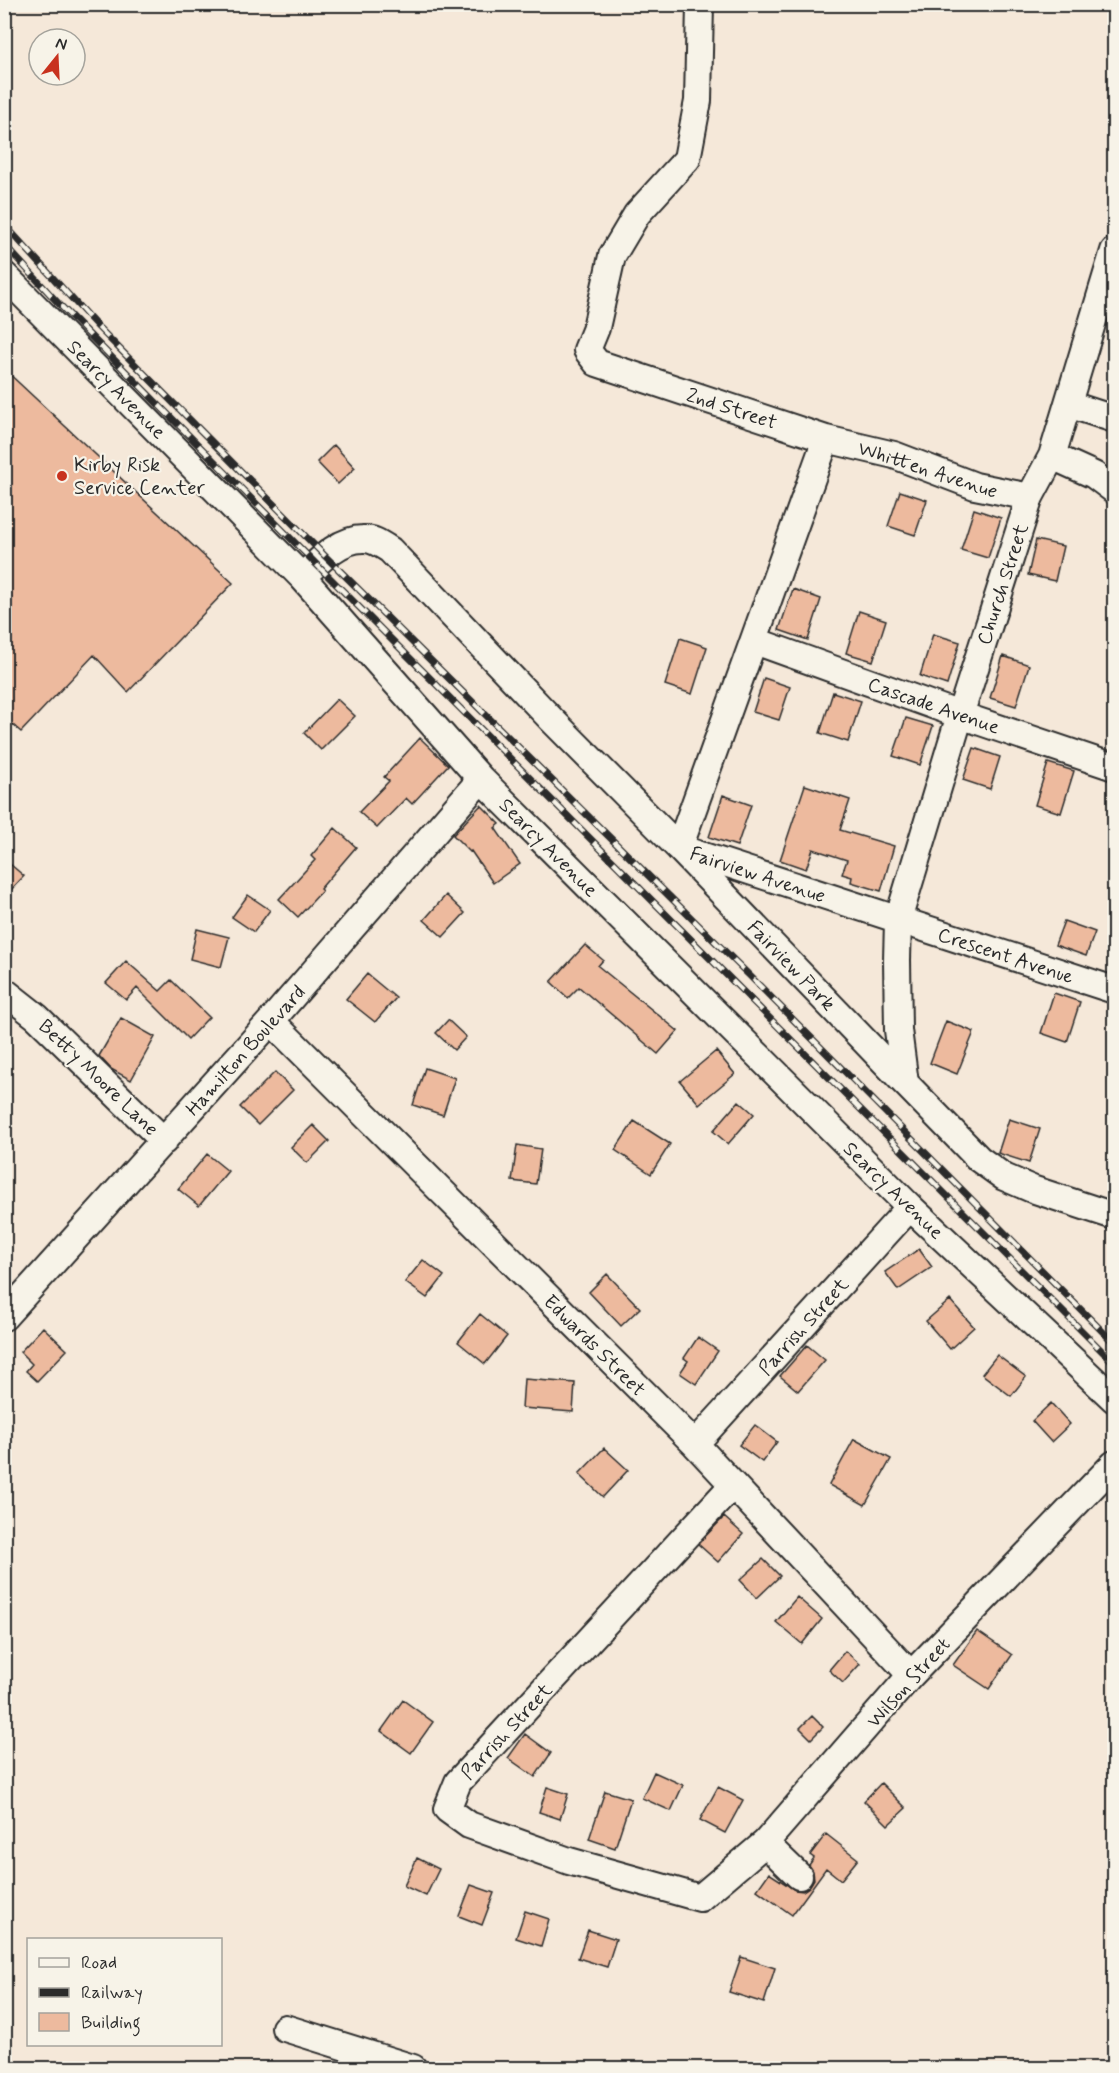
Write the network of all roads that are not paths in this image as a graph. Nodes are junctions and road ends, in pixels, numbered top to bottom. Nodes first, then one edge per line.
1 (700, 4) edge
2 (1114, 251) edge
3 (4, 275) edge
4 (1106, 310) edge
5 (1068, 404) junction
6 (1114, 419) edge
7 (826, 439) junction
8 (1052, 456) junction
9 (1114, 490) edge
10 (1030, 497) junction
11 (302, 576) junction
12 (755, 641) junction
13 (960, 715) junction
14 (1114, 767) edge
15 (482, 779) junction
16 (679, 848) junction
17 (898, 920) junction
18 (1114, 990) edge
19 (4, 991) edge
20 (272, 1022) junction
21 (905, 1083) junction
22 (164, 1141) junction
23 (910, 1207) junction
24 (1114, 1216) edge
25 (4, 1317) edge
26 (1114, 1399) edge
27 (695, 1444) junction
28 (1114, 1464) edge
29 (732, 1486) junction
30 (911, 1675) junction
31 (765, 1844) junction
32 (799, 1876) dead end
33 (700, 1898) joint
34 (285, 2028) dead end
35 (413, 2068) edge

1 - 7 street, 2nd Street
2 - 4 street, Church Street
3 - 11 street, Searcy Avenue
4 - 5 street, Church Street
5 - 6 street
5 - 8 street, Church Street
7 - 10 street, Whitten Avenue
7 - 12 street
8 - 9 street
8 - 10 street, Church Street
10 - 13 street, Church Street
11 - 15 street, Searcy Avenue
11 - 16 street, Fairview Avenue
12 - 13 street, Cascade Avenue
12 - 16 street
13 - 14 street, Cascade Avenue
13 - 17 street, Church Street
15 - 20 street, Hamilton Boulevard
15 - 23 street, Searcy Avenue
16 - 17 street, Fairview Avenue
16 - 21 street, Fairview Park
17 - 18 street, Crescent Avenue
17 - 21 street
19 - 22 street, Betty Moore Lane
20 - 22 street, Hamilton Boulevard
20 - 27 street, Edwards Street
21 - 24 street
22 - 25 street, Hamilton Boulevard
23 - 26 street, Searcy Avenue
23 - 27 street, Parrish Street
27 - 29 street, Edwards Street
28 - 30 street, Wilson Street
29 - 30 street, Edwards Street
29 - 33 street, Parrish Street
30 - 31 street, Wilson Street
31 - 32 street
31 - 33 street, Wilson Street
34 - 35 street

